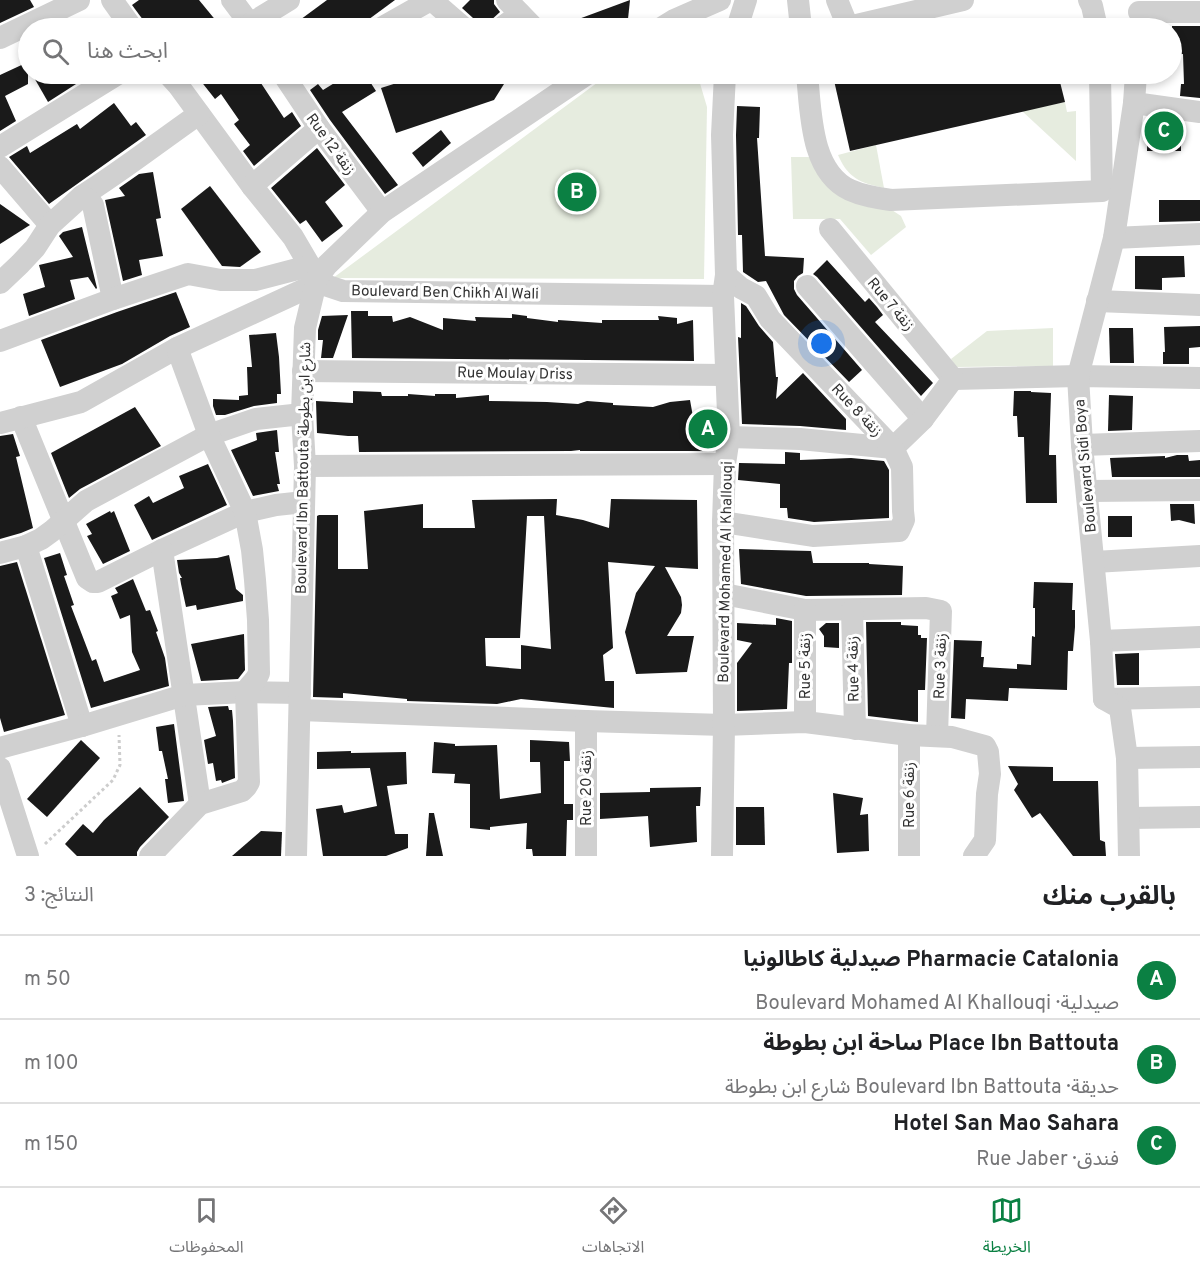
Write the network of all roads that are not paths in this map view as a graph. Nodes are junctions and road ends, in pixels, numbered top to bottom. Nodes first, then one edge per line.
1 (112, 0) edge
2 (232, 0) edge
3 (290, 0) edge
4 (720, 0) edge
5 (746, 0) edge
6 (798, 0) edge
7 (837, 0) edge
8 (963, 0) edge
9 (1089, 0) edge
10 (429, 1) edge
11 (67, 2) edge
12 (680, 9) edge
13 (1200, 12) edge
14 (1139, 14) edge
15 (37, 18) edge
16 (125, 18) edge
17 (243, 18) edge
18 (263, 18) edge
19 (399, 18) edge
20 (452, 18) edge
21 (740, 18) edge
22 (800, 18) edge
23 (844, 18) edge
24 (886, 18) edge
25 (1095, 18) edge
26 (18, 28) edge
27 (0, 38) edge
28 (102, 84) edge
29 (183, 84) edge
30 (295, 84) edge
31 (569, 84) edge
32 (722, 84) edge
33 (808, 84) edge
34 (1101, 84) edge
35 (1135, 84) edge
36 (1134, 103) junction
37 (1200, 112) edge
38 (199, 114) junction
39 (319, 128) junction
40 (0, 147) edge
41 (0, 167) edge
42 (252, 186) junction
43 (1112, 192) junction
44 (82, 196) junction
45 (382, 213) junction
46 (50, 225) junction
47 (830, 229) dead end
48 (1200, 234) edge
49 (1114, 238) junction
50 (314, 276) junction
51 (0, 283) edge
52 (724, 286) junction
53 (807, 286) dead end
54 (113, 299) junction
55 (1096, 301) junction
56 (1200, 305) edge
57 (0, 341) edge
58 (177, 348) junction
59 (303, 371) junction
60 (726, 375) junction
61 (1078, 376) junction
62 (1200, 378) edge
63 (953, 379) junction
64 (302, 414) junction
65 (6, 416) edge
66 (923, 419) junction
67 (209, 435) junction
68 (729, 437) junction
69 (1200, 441) edge
70 (1082, 445) junction
71 (893, 448) junction
72 (725, 464) junction
73 (305, 466) junction
74 (1200, 490) edge
75 (1087, 491) junction
76 (304, 502) junction
77 (245, 512) junction
78 (63, 520) junction
79 (723, 522) junction
80 (26, 546) junction
81 (162, 550) junction
82 (0, 553) edge
83 (1200, 556) edge
84 (1094, 562) junction
85 (724, 594) junction
86 (805, 610) junction
87 (852, 610) junction
88 (1200, 637) edge
89 (1101, 641) junction
90 (246, 693) junction
91 (184, 695) junction
92 (1200, 697) edge
93 (1104, 699) junction
94 (300, 701) junction
95 (586, 721) junction
96 (805, 722) junction
97 (724, 725) junction
98 (82, 726) junction
99 (855, 729) junction
100 (909, 735) junction
101 (937, 736) junction
102 (0, 748) edge
103 (1200, 757) edge
104 (1127, 758) junction
105 (0, 768) edge
106 (200, 804) junction
107 (1200, 817) edge
108 (1130, 818) junction
109 (34, 852) edge
110 (150, 856) edge
111 (296, 856) edge
112 (586, 856) edge
113 (722, 856) edge
114 (909, 856) edge
115 (974, 856) edge
116 (1129, 856) edge

1 - 16 street
2 - 17 street
3 - 18 street
4 - 12 street
5 - 21 street
6 - 22 street
7 - 23 street
8 - 24 street
9 - 25 street
10 - 19 street
10 - 20 street
11 - 15 street
13 - 14 street
26 - 27 street
28 - 40 street
29 - 38 street
30 - 39 street, Rue 12 زنقة
31 - 45 street, Boulevard Ibn Battouta شارع ابن بطوطة
32 - 52 street, Boulevard Mohamed Al Khallouqi
33 - 43 street
34 - 43 street
35 - 36 street, Boulevard Sidi Boya
36 - 37 street
36 - 43 street, Boulevard Sidi Boya
38 - 42 street
38 - 44 street
39 - 42 street
39 - 45 street, Rue 12 زنقة
41 - 46 street
42 - 50 street
43 - 49 street, Boulevard Sidi Boya
44 - 46 street
44 - 54 street
45 - 50 street, Boulevard Ibn Battouta شارع ابن بطوطة
46 - 51 street
47 - 63 street, Rue 7 زنقة
48 - 49 street
49 - 55 street, Boulevard Sidi Boya
50 - 52 street, Boulevard Ben Chikh Al Wali
50 - 54 street
50 - 58 street
50 - 59 street, Boulevard Ibn Battouta شارع ابن بطوطة
52 - 60 street, Boulevard Mohamed Al Khallouqi
52 - 71 street, Rue 8 زنقة
53 - 66 street
54 - 57 street
55 - 56 street
55 - 61 street, Boulevard Sidi Boya
58 - 65 street
58 - 67 street
59 - 60 street, Rue Moulay Driss
59 - 64 street, Boulevard Ibn Battouta شارع ابن بطوطة
60 - 68 street, Boulevard Mohamed Al Khallouqi
61 - 62 street
61 - 63 street
61 - 70 street, Boulevard Sidi Boya
63 - 66 street
64 - 67 street
64 - 73 street, Boulevard Ibn Battouta شارع ابن بطوطة
65 - 78 street
66 - 71 street
67 - 77 street
67 - 78 street
68 - 71 street
68 - 72 street, Boulevard Mohamed Al Khallouqi
69 - 70 street
70 - 75 street, Boulevard Sidi Boya
71 - 79 street, Rue 8 زنقة
72 - 73 street
72 - 79 street, Boulevard Mohamed Al Khallouqi
73 - 76 street, Boulevard Ibn Battouta شارع ابن بطوطة
74 - 75 street
75 - 84 street, Boulevard Sidi Boya
76 - 77 street
76 - 94 street, Boulevard Ibn Battouta شارع ابن بطوطة
77 - 81 street
77 - 90 street
78 - 80 street
78 - 81 street
79 - 85 street, Boulevard Mohamed Al Khallouqi
80 - 82 street
80 - 98 street
81 - 91 street
83 - 84 street
84 - 89 street, Boulevard Sidi Boya
85 - 86 street
85 - 97 street, Boulevard Mohamed Al Khallouqi
86 - 87 street
86 - 96 street, Rue 5 زنقة
87 - 99 street, Rue 4 زنقة
87 - 101 street, Rue 3 زنقة
88 - 89 street
89 - 93 street, Boulevard Sidi Boya
90 - 91 street
90 - 94 street
90 - 106 street
91 - 98 street
91 - 106 street
92 - 93 street
93 - 104 street
94 - 95 street
94 - 111 street, Boulevard Ibn Battouta شارع ابن بطوطة
95 - 97 street
95 - 112 street, Rue 20 زنقة
96 - 97 street
96 - 99 street
97 - 113 street, Boulevard Mohamed Al Khallouqi
98 - 102 street
99 - 100 street
100 - 101 street
100 - 114 street, Rue 6 زنقة
101 - 115 street
103 - 104 street
104 - 108 street
105 - 109 street
106 - 110 street
107 - 108 street
108 - 116 street

